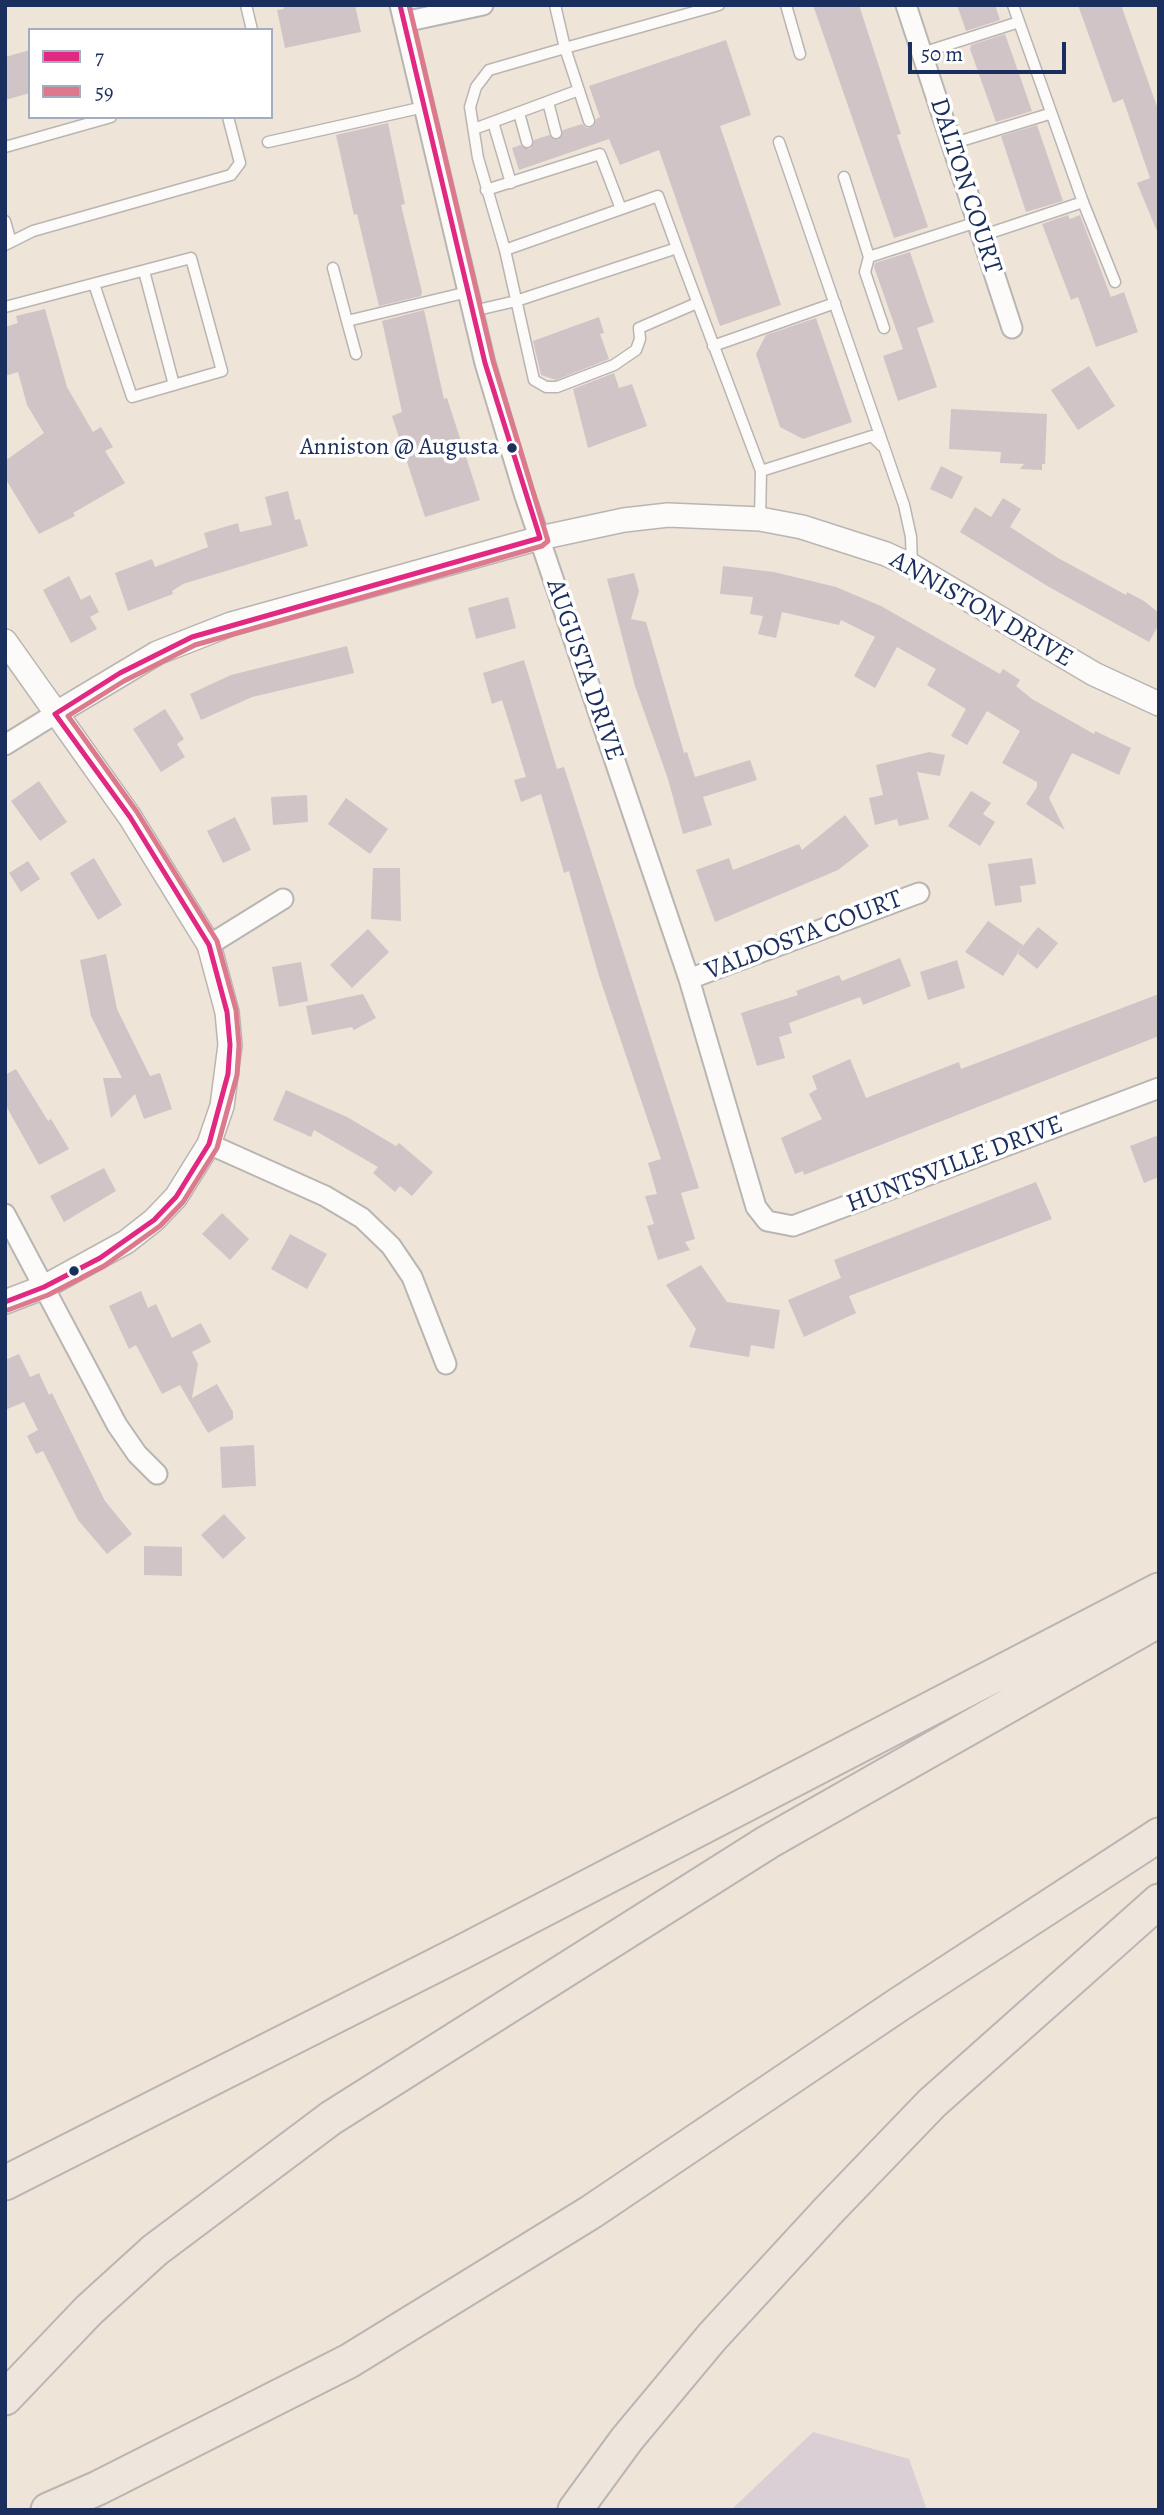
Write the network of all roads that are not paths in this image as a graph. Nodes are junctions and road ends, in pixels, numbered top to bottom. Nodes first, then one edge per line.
1 (246, 5) edge
2 (483, 5) edge
3 (555, 5) edge
4 (719, 5) edge
5 (786, 5) edge
6 (906, 5) edge
7 (1013, 5) edge
8 (402, 14) edge
9 (1018, 22) junction
10 (252, 28) edge
11 (565, 48) junction
12 (922, 53) junction
13 (800, 54) dead end
14 (579, 90) junction
15 (548, 102) junction
16 (424, 107) junction
17 (519, 113) junction
18 (1049, 114) junction
19 (104, 119) edge
20 (229, 119) edge
21 (589, 121) dead end
22 (493, 122) junction
23 (474, 129) junction
24 (556, 133) dead end
25 (268, 142) dead end
26 (527, 142) dead end
27 (779, 142) dead end
28 (951, 144) junction
29 (5, 147) edge
30 (844, 177) dead end
31 (511, 183) junction
32 (486, 190) junction
33 (1083, 202) junction
34 (621, 209) junction
35 (5, 221) edge
36 (979, 229) junction
37 (8, 244) edge
38 (677, 248) junction
39 (505, 250) junction
40 (869, 257) junction
41 (333, 268) dead end
42 (144, 271) junction
43 (1115, 282) dead end
44 (94, 284) junction
45 (470, 301) junction
46 (516, 301) junction
47 (697, 303) junction
48 (835, 303) junction
49 (5, 307) edge
50 (346, 321) junction
51 (884, 328) dead end
52 (1012, 328) dead end
53 (713, 346) junction
54 (356, 354) dead end
55 (174, 384) junction
56 (885, 449) junction
57 (761, 471) junction
58 (760, 519) junction
59 (540, 538) junction
60 (912, 566) junction
61 (5, 641) edge
62 (1159, 705) edge
63 (55, 714) junction
64 (5, 745) edge
65 (919, 892) dead end
66 (283, 899) dead end
67 (209, 946) junction
68 (689, 979) junction
69 (1159, 1088) edge
70 (209, 1144) junction
71 (756, 1207) joint
72 (5, 1214) edge
73 (44, 1287) junction
74 (5, 1302) edge
75 (446, 1364) dead end
76 (157, 1474) dead end
77 (1159, 1590) edge
78 (1159, 1620) edge
79 (1159, 1835) edge
80 (1159, 1901) edge
81 (5, 2183) edge
82 (5, 2398) edge
83 (48, 2510) edge
84 (575, 2510) edge

1 - 10 lane
2 - 8 street
3 - 11 lane
4 - 11 lane
5 - 13 lane
6 - 12 street, DALTON COURT
7 - 9 lane
8 - 16 street, AUGUSTA DRIVE
9 - 12 lane
9 - 18 lane
11 - 14 lane
11 - 23 lane
12 - 28 street, DALTON COURT
14 - 15 lane
14 - 21 lane
15 - 17 lane
15 - 24 lane
16 - 25 lane
16 - 45 street, AUGUSTA DRIVE
17 - 22 lane
17 - 26 lane
18 - 28 lane
18 - 33 lane
19 - 29 lane
20 - 37 lane
22 - 23 lane
22 - 31 lane
23 - 32 lane
27 - 48 lane
28 - 36 street, DALTON COURT
30 - 40 lane
31 - 32 lane
31 - 34 lane
32 - 39 lane
33 - 36 lane
33 - 43 lane
34 - 38 lane
34 - 39 lane
35 - 37 lane
36 - 40 lane
36 - 52 street, DALTON COURT
38 - 46 lane
38 - 47 lane
39 - 46 lane
40 - 51 lane
41 - 50 lane
42 - 44 lane
42 - 55 lane
42 - 55 lane
44 - 49 lane
44 - 55 lane
45 - 46 lane
45 - 50 lane
45 - 59 street, AUGUSTA DRIVE
46 - 47 lane
47 - 53 lane
48 - 53 lane
48 - 56 lane
50 - 54 lane
53 - 57 lane
56 - 57 lane
56 - 60 lane
57 - 58 lane
58 - 59 street, ANNISTON DRIVE
58 - 60 street, ANNISTON DRIVE
59 - 63 street, ANNISTON DRIVE
59 - 68 street, AUGUSTA DRIVE
60 - 62 street, ANNISTON DRIVE
61 - 63 street
63 - 64 street, ANNISTON DRIVE
63 - 67 street
65 - 68 street, VALDOSTA COURT
66 - 67 street
67 - 70 street
68 - 71 street, AUGUSTA DRIVE
69 - 71 street, HUNTSVILLE DRIVE
70 - 73 street
70 - 75 street
72 - 73 street
73 - 74 street
73 - 76 street
77 - 81 highway
78 - 82 highway
79 - 83 highway
80 - 84 highway

